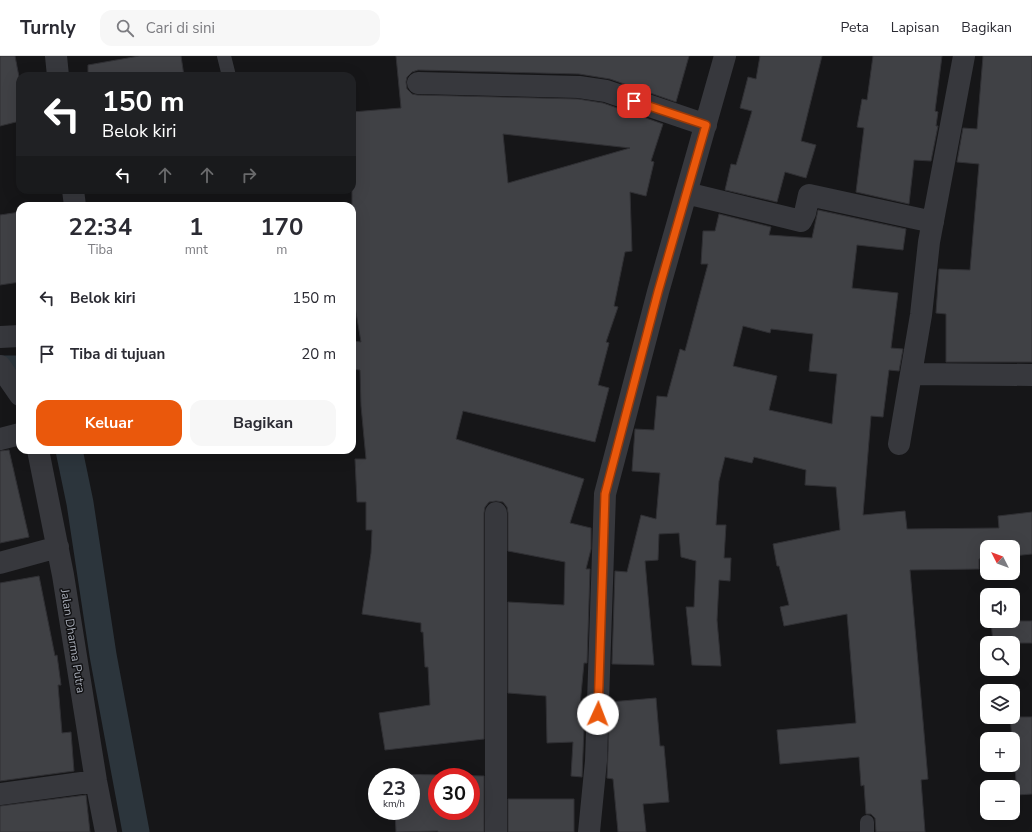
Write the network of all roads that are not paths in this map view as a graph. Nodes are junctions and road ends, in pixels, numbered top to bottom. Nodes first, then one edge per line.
1 (56, 56) edge
2 (224, 56) edge
3 (725, 56) edge
4 (964, 56) edge
5 (58, 72) edge
6 (228, 72) edge
7 (418, 83) dead end
8 (706, 125) junction
9 (686, 193) junction
10 (933, 222) junction
11 (16, 336) edge
12 (0, 337) edge
13 (0, 366) edge
14 (911, 374) junction
15 (1032, 375) edge
16 (16, 389) edge
17 (16, 435) edge
18 (0, 439) edge
19 (899, 444) dead end
20 (39, 454) edge
21 (496, 513) dead end
22 (58, 547) junction
23 (0, 562) edge
24 (96, 781) junction
25 (0, 794) edge
26 (106, 832) edge
27 (496, 832) edge
28 (589, 832) edge

1 - 5 street
2 - 6 lane
3 - 8 street
4 - 10 street
7 - 8 street
8 - 9 street
9 - 10 street
9 - 28 street
10 - 14 street
11 - 12 street
13 - 16 street
14 - 15 street
14 - 19 street
17 - 18 street
20 - 22 street, Jalan Dharma Putra
21 - 27 street
22 - 23 street
22 - 24 street, Jalan Dharma Putra
24 - 25 street
24 - 26 street, Jalan Dharma Putra

